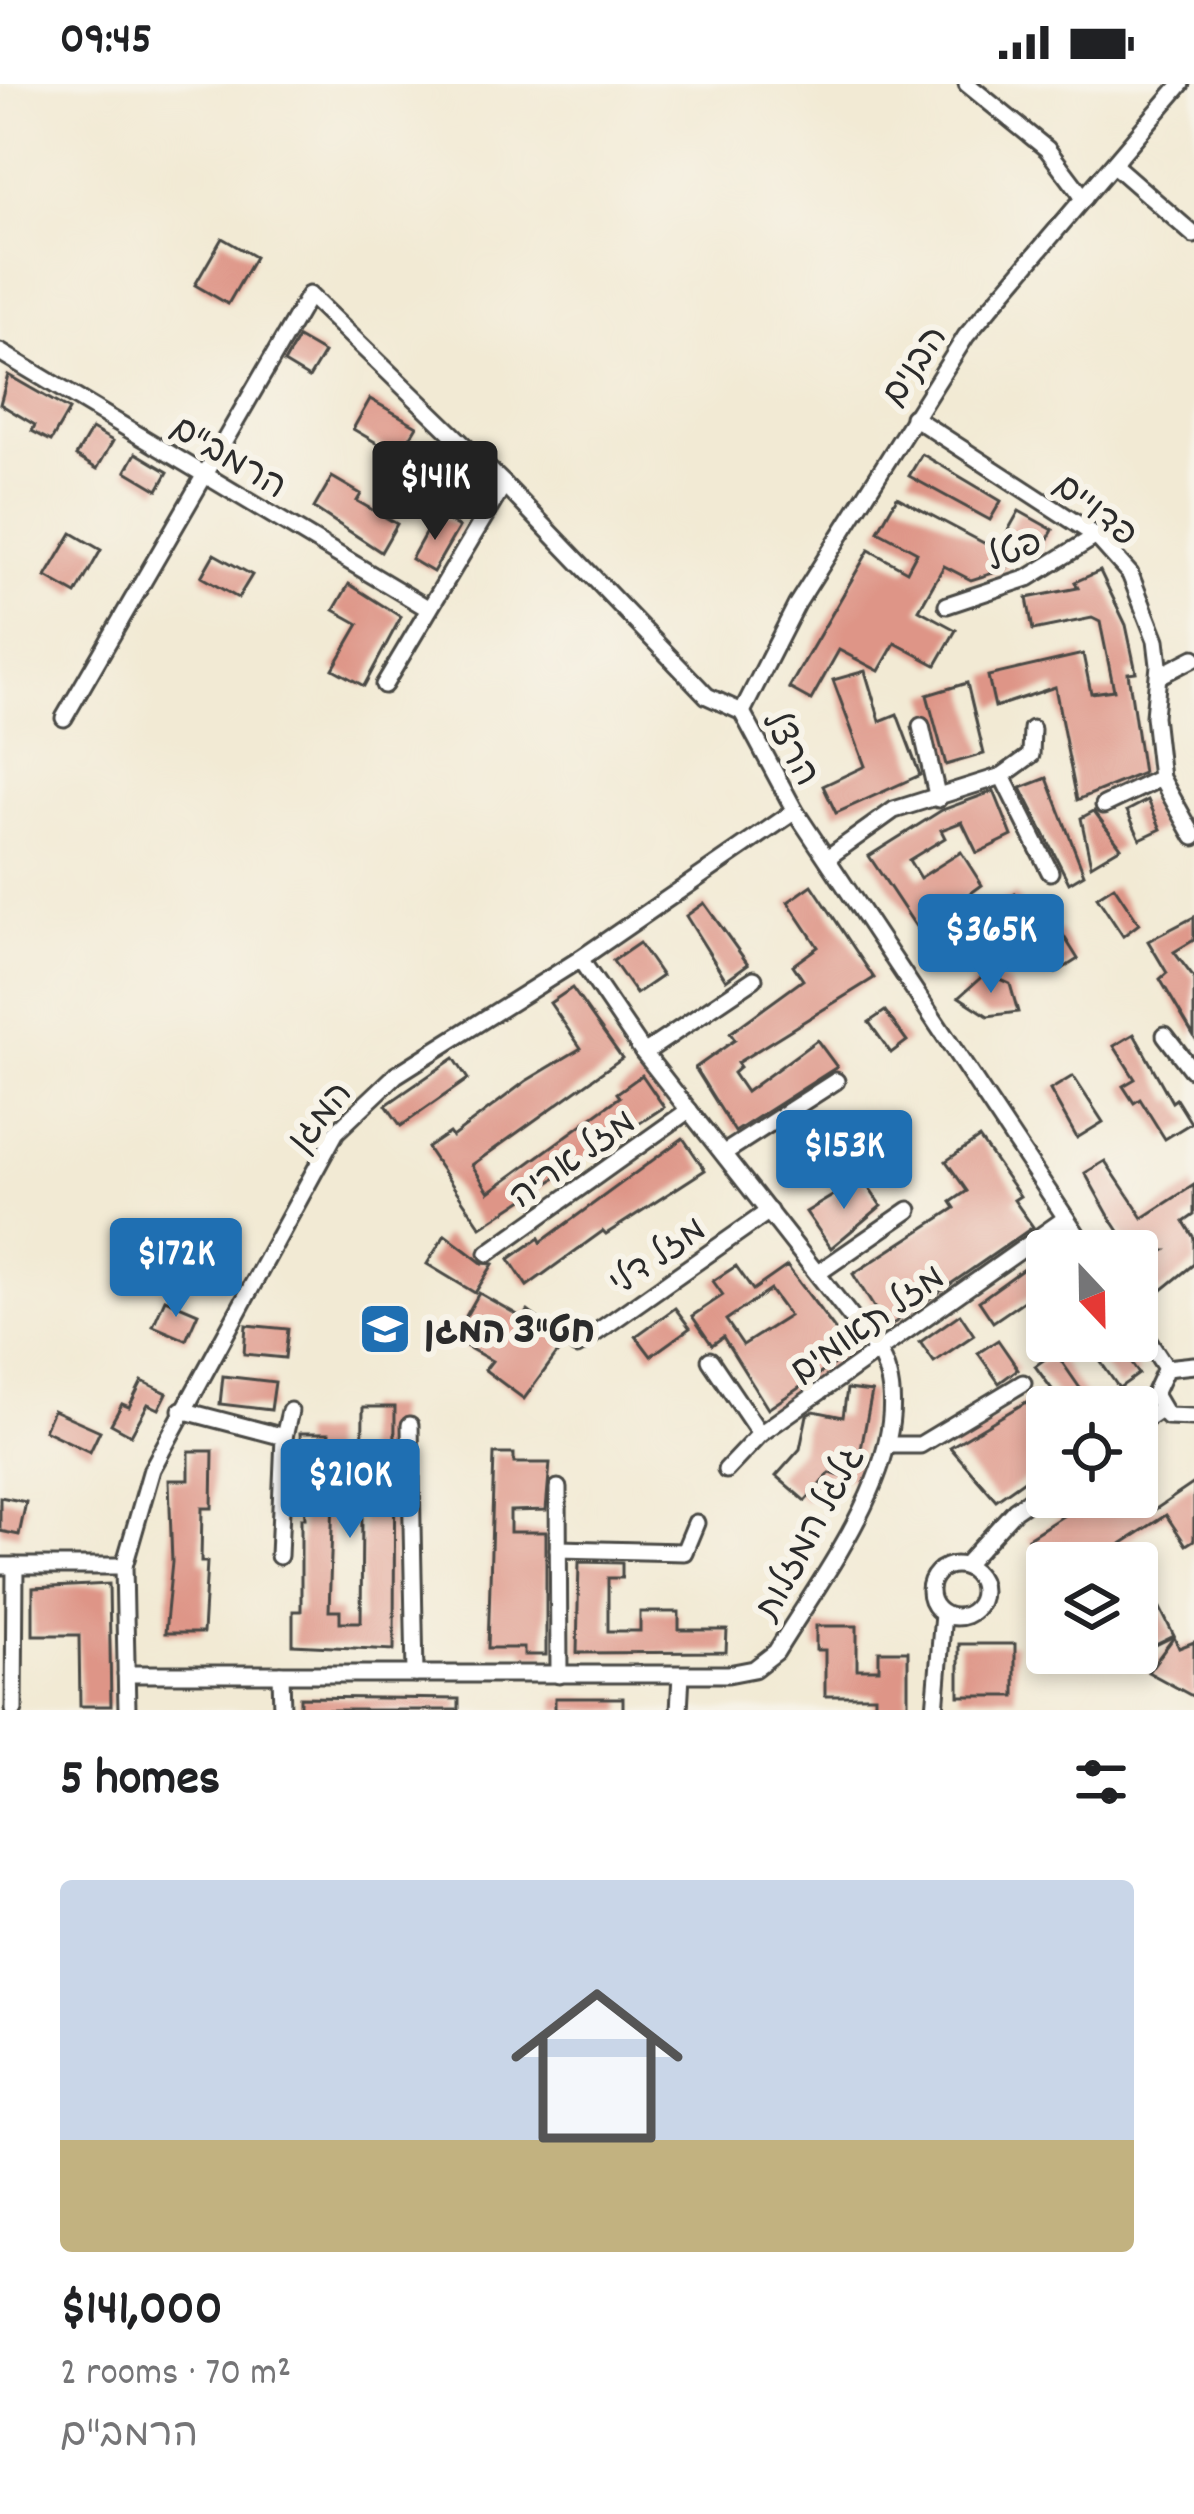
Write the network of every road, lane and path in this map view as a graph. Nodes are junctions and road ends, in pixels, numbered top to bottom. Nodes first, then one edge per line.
1 (967, 84) edge
2 (1181, 84) edge
3 (1115, 166) junction
4 (1084, 198) junction
5 (1194, 235) edge
6 (0, 352) edge
7 (913, 417) junction
8 (205, 476) junction
9 (504, 484) junction
10 (1096, 536) junction
11 (947, 604) dead end
12 (429, 609) junction
13 (1194, 658) edge
14 (1159, 676) junction
15 (385, 685) dead end
16 (742, 712) junction
17 (64, 718) dead end
18 (922, 726) dead end
19 (1032, 729) dead end
20 (1002, 776) junction
21 (1161, 778) junction
22 (938, 799) junction
23 (1104, 805) dead end
24 (794, 812) junction
25 (1194, 837) edge
26 (827, 858) junction
27 (1050, 872) dead end
28 (580, 959) junction
29 (754, 979) dead end
30 (1165, 1035) dead end
31 (644, 1053) junction
32 (1193, 1070) edge
33 (836, 1082) dead end
34 (689, 1110) junction
35 (724, 1154) junction
36 (909, 1210) dead end
37 (769, 1211) junction
38 (1066, 1219) junction
39 (1074, 1230) edge
40 (488, 1253) dead end
41 (818, 1273) junction
42 (577, 1346) dead end
43 (877, 1349) junction
44 (1158, 1356) edge
45 (710, 1360) dead end
46 (1194, 1365) edge
47 (1166, 1368) junction
48 (1023, 1383) dead end
49 (1160, 1409) joint
50 (181, 1410) junction
51 (290, 1411) dead end
52 (1191, 1422) edge
53 (410, 1425) dead end
54 (760, 1434) junction
55 (284, 1437) junction
56 (887, 1445) junction
57 (726, 1470) dead end
58 (558, 1488) dead end
59 (1026, 1502) edge
60 (696, 1523) dead end
61 (558, 1549) junction
62 (279, 1556) dead end
63 (8, 1566) edge
64 (124, 1566) junction
65 (964, 1566) junction
66 (943, 1614) junction
67 (125, 1674) junction
68 (281, 1674) junction
69 (415, 1674) junction
70 (559, 1675) junction
71 (681, 1676) junction
72 (14, 1710) edge
73 (127, 1710) edge
74 (282, 1710) edge
75 (680, 1710) edge
76 (935, 1710) edge

1 - 4 street
2 - 3 street, הבנים
3 - 4 street, הבנים
3 - 5 street
4 - 7 street, הבנים
6 - 8 street, הרמב"ם
7 - 10 street, פדויים
7 - 16 street, הבנים
8 - 9 street, הרצל
8 - 12 street, הרמב"ם
8 - 17 street
9 - 12 street
9 - 16 street, הרצל
10 - 11 street, פטל
10 - 14 street, פדויים
12 - 15 street
13 - 14 street
14 - 21 street, פדויים
16 - 24 street, הרצל
18 - 22 street
19 - 20 street
20 - 22 street
20 - 27 street
21 - 23 street
21 - 25 street, פדויים
22 - 26 street
24 - 26 street, הרצל
24 - 28 street, המגן
26 - 38 street, הרצל
28 - 31 street, גלגל המזלות
28 - 50 street, המגן
29 - 31 street
30 - 32 street
31 - 34 street, גלגל המזלות
33 - 35 street
34 - 35 street, גלגל המזלות
34 - 40 street, מזל אריה
35 - 37 street, גלגל המזלות
36 - 41 street
37 - 41 street, גלגל המזלות
37 - 42 street, מזל דלי
38 - 39 street, הרצל
38 - 43 street, מזל תאומים
41 - 43 street, גלגל המזלות
43 - 54 street, מזל תאומים
43 - 56 street, גלגל המזלות
44 - 47 street
45 - 54 street
46 - 47 street
47 - 49 street
48 - 56 street
49 - 52 street
50 - 55 street
50 - 64 street, המגן
51 - 55 street
53 - 69 street
54 - 57 street, מזל תאומים
55 - 62 street
56 - 71 street, גלגל המזלות
58 - 61 street
59 - 65 street
60 - 61 street
61 - 70 street
63 - 64 street
63 - 72 street
64 - 67 street, המגן
65 - 66 street
65 - 66 street
66 - 76 street
67 - 68 street, גלגל המזלות
67 - 73 street, המגן
68 - 69 street, גלגל המזלות
68 - 74 street
69 - 70 street, גלגל המזלות
70 - 71 street, גלגל המזלות
71 - 75 street

